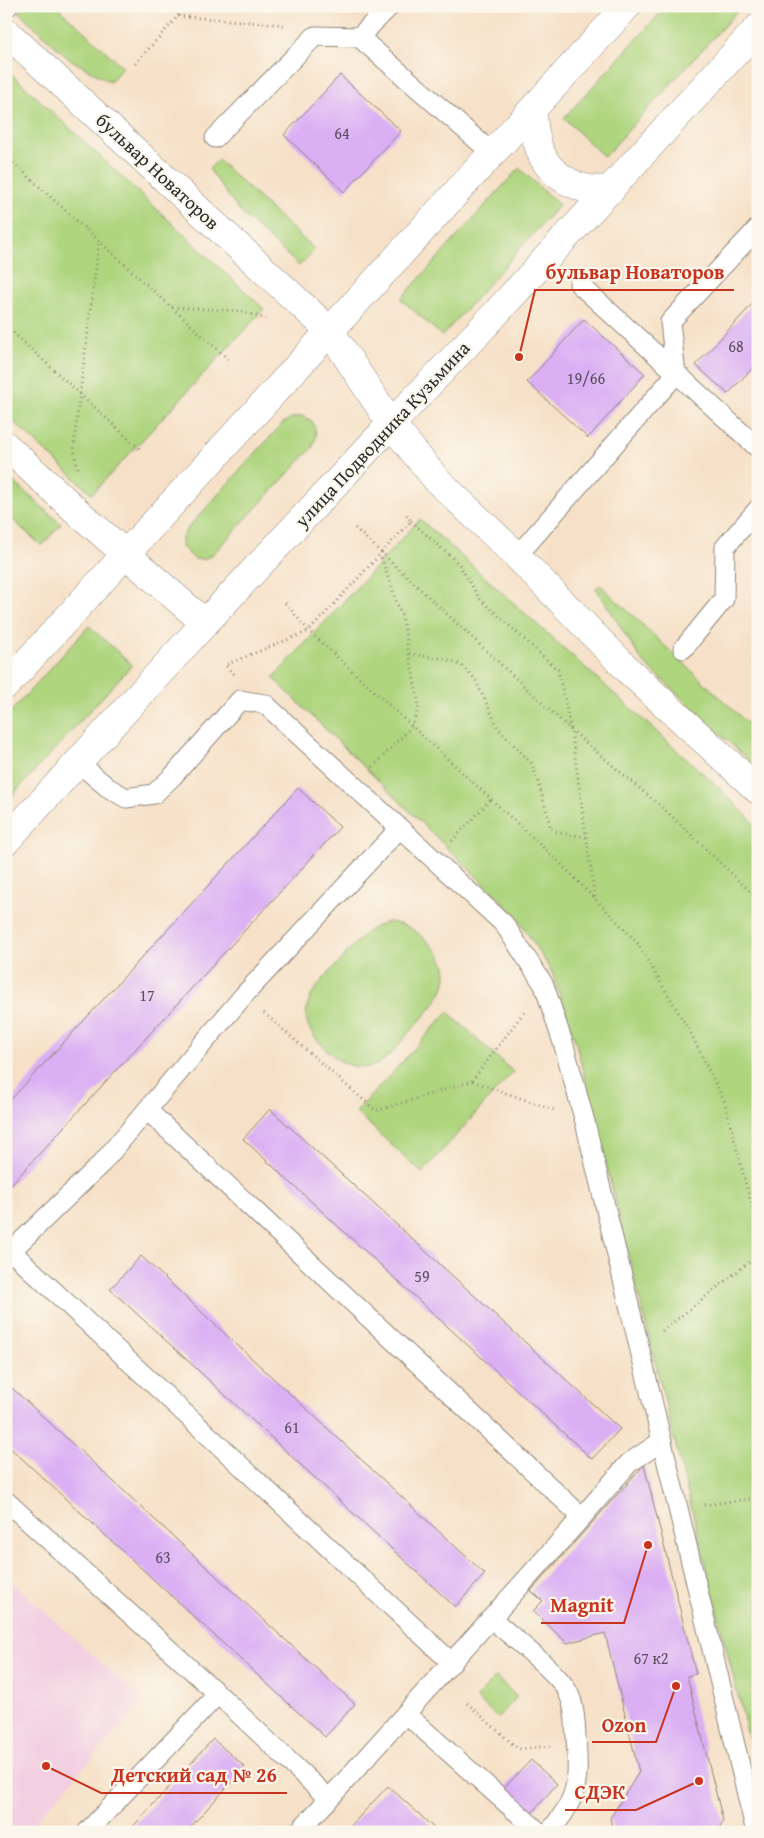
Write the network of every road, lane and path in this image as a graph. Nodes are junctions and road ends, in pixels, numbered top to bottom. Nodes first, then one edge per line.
1 (187, 6) edge
2 (390, 6) edge
3 (627, 6) edge
4 (178, 16) junction
5 (758, 28) edge
6 (6, 32) edge
7 (315, 36) junction
8 (359, 37) junction
9 (135, 64) dead end
10 (533, 110) junction
11 (216, 138) dead end
12 (492, 153) junction
13 (6, 156) edge
14 (611, 190) junction
15 (758, 228) edge
16 (99, 242) junction
17 (579, 284) dead end
18 (171, 307) junction
19 (266, 319) dead end
20 (6, 326) edge
21 (330, 331) junction
22 (228, 360) dead end
23 (676, 374) junction
24 (81, 394) junction
25 (391, 424) junction
26 (6, 446) edge
27 (758, 448) edge
28 (142, 451) dead end
29 (79, 474) dead end
30 (758, 509) edge
31 (406, 514) dead end
32 (411, 520) junction
33 (355, 528) dead end
34 (380, 553) junction
35 (126, 554) junction
36 (517, 556) junction
37 (285, 602) dead end
38 (205, 623) junction
39 (309, 631) junction
40 (683, 649) dead end
41 (410, 654) junction
42 (225, 665) dead end
43 (6, 685) edge
44 (412, 726) junction
45 (571, 730) junction
46 (78, 762) junction
47 (354, 787) junction
48 (758, 790) edge
49 (491, 800) junction
50 (399, 829) junction
51 (586, 837) junction
52 (6, 841) edge
53 (434, 860) junction
54 (595, 898) junction
55 (758, 899) edge
56 (544, 985) junction
57 (244, 995) junction
58 (472, 1081) junction
59 (148, 1110) junction
60 (585, 1122) junction
61 (758, 1230) edge
62 (9, 1254) edge
63 (758, 1255) edge
64 (639, 1348) junction
65 (662, 1441) junction
66 (758, 1498) edge
67 (6, 1501) edge
68 (678, 1508) junction
69 (582, 1517) junction
70 (491, 1618) junction
71 (452, 1663) junction
72 (218, 1694) junction
73 (468, 1703) dead end
74 (406, 1714) junction
75 (577, 1745) junction
76 (329, 1799) junction
77 (87, 1832) edge
78 (298, 1832) edge
79 (539, 1832) edge
80 (549, 1832) edge
81 (756, 1832) edge

1 - 4 path
2 - 8 lane
3 - 10 street
4 - 7 path
4 - 9 path
5 - 14 street, улица Подводника Кузьмина
6 - 21 street, бульвар Новаторов
7 - 8 lane
7 - 11 lane
8 - 12 lane
10 - 12 street
10 - 14 street
12 - 21 street
13 - 16 path
14 - 25 street, улица Подводника Кузьмина
15 - 23 lane
16 - 18 path
16 - 24 path
17 - 23 lane
18 - 19 path
18 - 22 path
20 - 24 path
21 - 25 street, бульвар Новаторов
21 - 35 street
23 - 27 lane
23 - 36 lane
24 - 28 path
24 - 29 path
25 - 36 street, бульвар Новаторов
25 - 38 street, улица Подводника Кузьмина
26 - 35 street
30 - 40 lane
31 - 32 path
32 - 34 path
32 - 45 path
33 - 34 path
34 - 39 path
34 - 41 path
34 - 45 path
35 - 38 street
35 - 43 street
36 - 48 street, бульвар Новаторов
37 - 39 path
38 - 46 street, улица Подводника Кузьмина
39 - 42 path
39 - 44 path
41 - 44 path
41 - 51 path
44 - 47 path
44 - 49 path
45 - 51 path
45 - 55 path
46 - 47 lane
46 - 52 street, улица Подводника Кузьмина
47 - 50 lane
49 - 53 path
49 - 54 path
50 - 53 lane
50 - 57 lane
51 - 54 path
53 - 56 lane
54 - 61 path
56 - 58 path
56 - 60 lane
57 - 58 path
57 - 59 lane
58 - 60 path
59 - 62 lane
59 - 69 lane
60 - 64 lane
62 - 71 lane
63 - 64 path
64 - 65 lane
65 - 68 lane
65 - 69 lane
66 - 68 path
67 - 72 lane
68 - 81 lane
69 - 70 lane
70 - 71 lane
70 - 75 lane
71 - 74 lane
72 - 76 lane
72 - 77 lane
73 - 75 path
74 - 76 lane
74 - 79 lane
75 - 80 lane
76 - 78 lane

